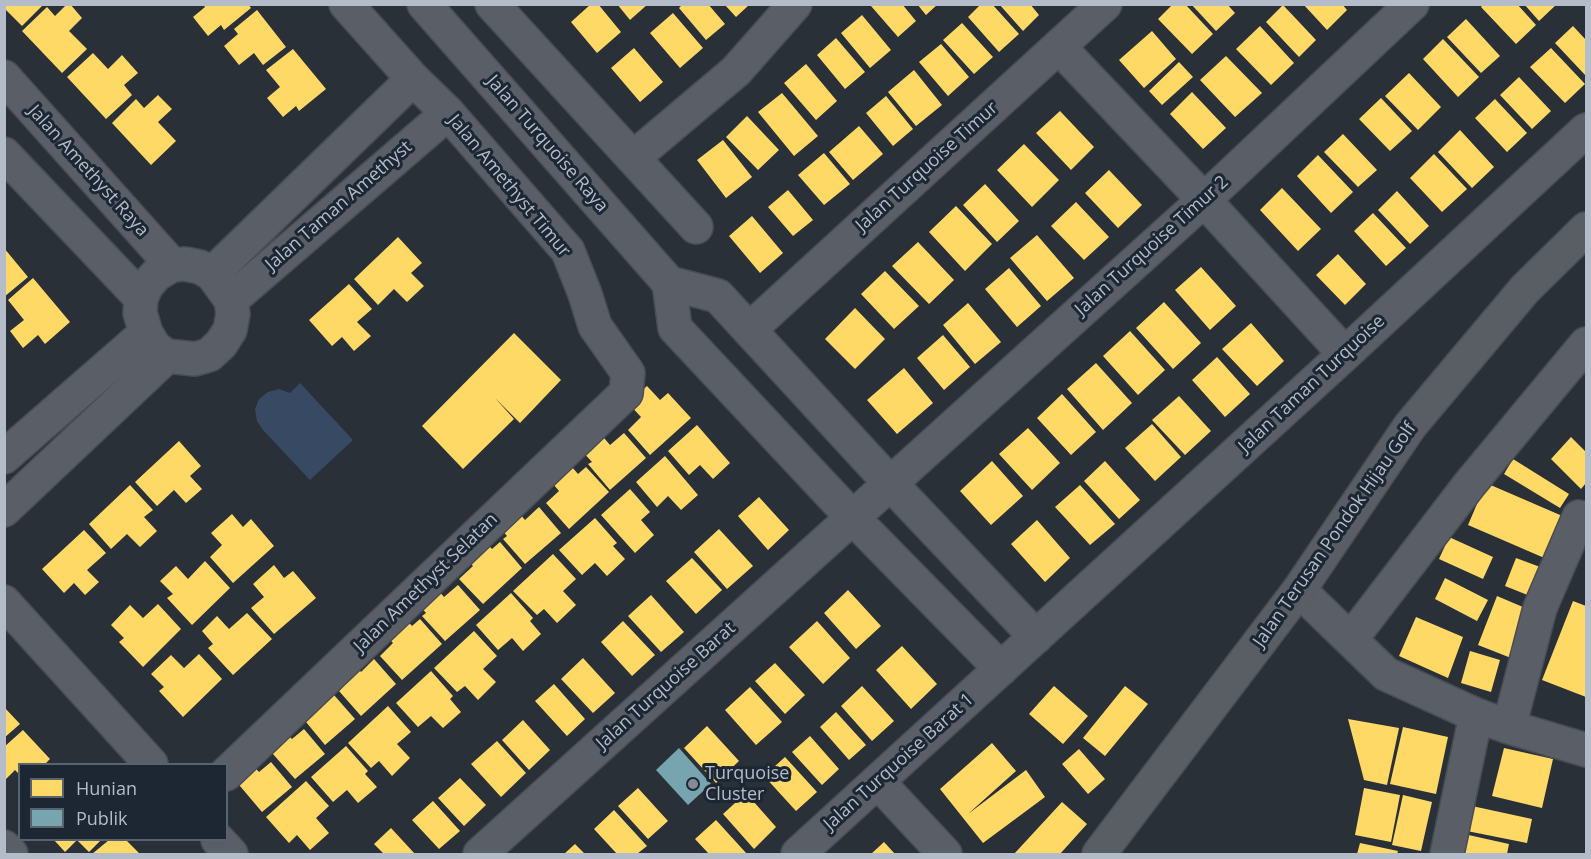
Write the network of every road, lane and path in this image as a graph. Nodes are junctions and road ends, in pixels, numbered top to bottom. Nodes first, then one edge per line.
1 (346, 4) edge
2 (424, 4) edge
3 (795, 4) edge
4 (1105, 4) edge
5 (1412, 4) edge
6 (498, 7) edge
7 (1059, 47) junction
8 (4, 77) edge
9 (413, 79) junction
10 (448, 113) junction
11 (1587, 130) edge
12 (4, 154) edge
13 (633, 158) junction
14 (1204, 200) junction
15 (696, 227) dead end
16 (1587, 229) edge
17 (172, 265) junction
18 (669, 283) junction
19 (222, 287) junction
20 (141, 298) junction
21 (749, 330) junction
22 (1587, 344) edge
23 (156, 345) junction
24 (1345, 354) junction
25 (626, 393) joint
26 (4, 457) edge
27 (890, 483) junction
28 (4, 510) edge
29 (852, 517) junction
30 (1578, 517) dead end
31 (1299, 590) junction
32 (4, 602) edge
33 (1036, 637) junction
34 (1351, 639) junction
35 (1001, 669) junction
36 (1476, 715) junction
37 (1509, 727) junction
38 (1587, 750) edge
39 (149, 763) edge
40 (228, 772) edge
41 (878, 782) junction
42 (219, 841) edge
43 (4, 847) edge
44 (11, 855) edge
45 (231, 855) edge
46 (480, 855) edge
47 (798, 855) edge
48 (945, 855) edge
49 (1099, 855) edge
50 (1446, 855) edge

1 - 9 street, Jalan Amethyst Timur
2 - 18 street, Jalan Turquoise Raya
3 - 13 street
4 - 7 street, Jalan Turquoise Timur
5 - 14 street, Jalan Turquoise Timur 2
6 - 13 street
7 - 14 street
7 - 21 street, Jalan Turquoise Timur
8 - 17 street, Jalan Amethyst Raya
9 - 10 street, Jalan Amethyst Timur
9 - 19 street, Jalan Taman Amethyst
10 - 19 street, Jalan Taman Amethyst
10 - 25 street, Jalan Amethyst Timur
11 - 24 street, Jalan Taman Turquoise
12 - 20 street
13 - 15 street
14 - 24 street
14 - 27 street, Jalan Turquoise Timur 2
16 - 31 main road, Jalan Terusan Pondok Hijau Golf
17 - 19 street
17 - 20 street
18 - 21 street
18 - 29 street
19 - 23 street
20 - 23 street
21 - 27 street
22 - 34 street
23 - 26 street
23 - 28 street
24 - 33 street, Jalan Taman Turquoise
25 - 40 street, Jalan Amethyst Selatan
27 - 29 street, Jalan Turquoise Timur 2
27 - 33 street
29 - 35 street
29 - 46 street, Jalan Turquoise Barat
30 - 37 street
31 - 34 street
31 - 49 main road, Jalan Terusan Pondok Hijau Golf
32 - 39 street
33 - 35 street, Jalan Taman Turquoise
34 - 36 street
35 - 41 street, Jalan Turquoise Barat 1
36 - 37 street
36 - 50 street
37 - 38 street
41 - 47 street, Jalan Turquoise Barat 1
41 - 48 street
42 - 45 street
43 - 44 street

